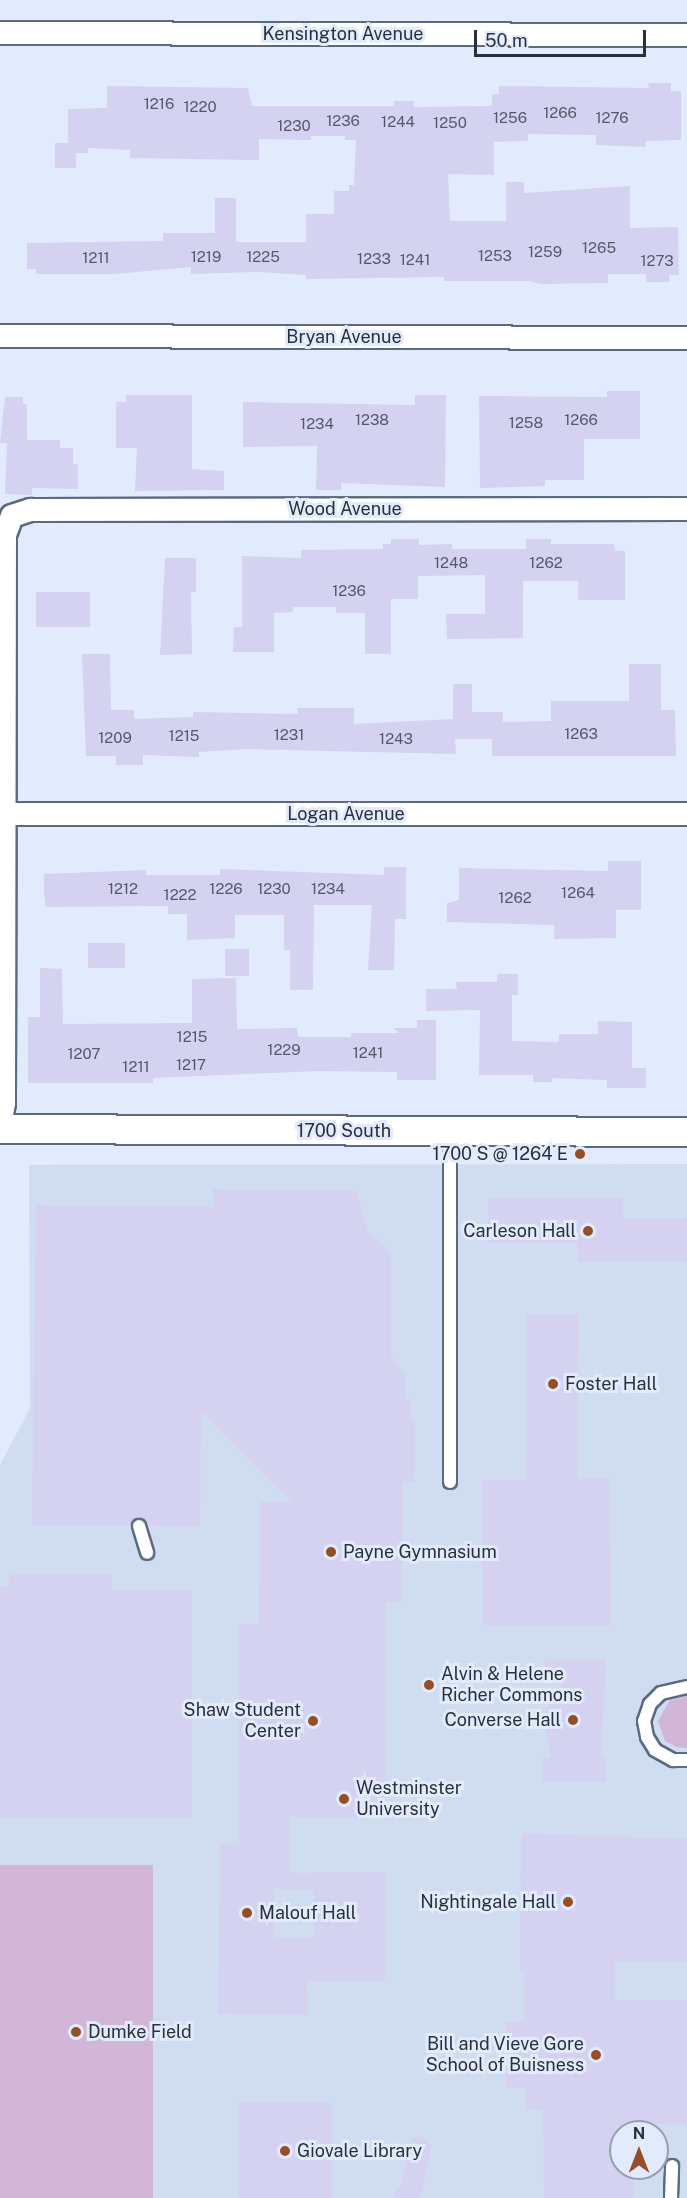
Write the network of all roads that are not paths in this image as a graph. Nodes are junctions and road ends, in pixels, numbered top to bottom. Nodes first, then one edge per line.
1 (0, 33) edge
2 (687, 35) edge
3 (0, 336) edge
4 (687, 338) edge
5 (687, 509) edge
6 (2, 637) edge
7 (5, 814) junction
8 (687, 814) edge
9 (0, 1128) edge
10 (450, 1131) junction
11 (687, 1132) edge
12 (450, 1482) dead end
13 (139, 1526) dead end
14 (147, 1552) dead end
15 (687, 1687) edge
16 (687, 1760) edge
17 (672, 2166) dead end
18 (671, 2198) edge

1 - 2 street, Kensington Avenue
3 - 4 street, Bryan Avenue
5 - 6 street, Wood Avenue
6 - 7 street
7 - 8 street, Logan Avenue
7 - 9 street
9 - 10 street, 1700 South
10 - 11 street, 1700 South
10 - 12 lane
13 - 14 lane
15 - 16 lane
17 - 18 lane

